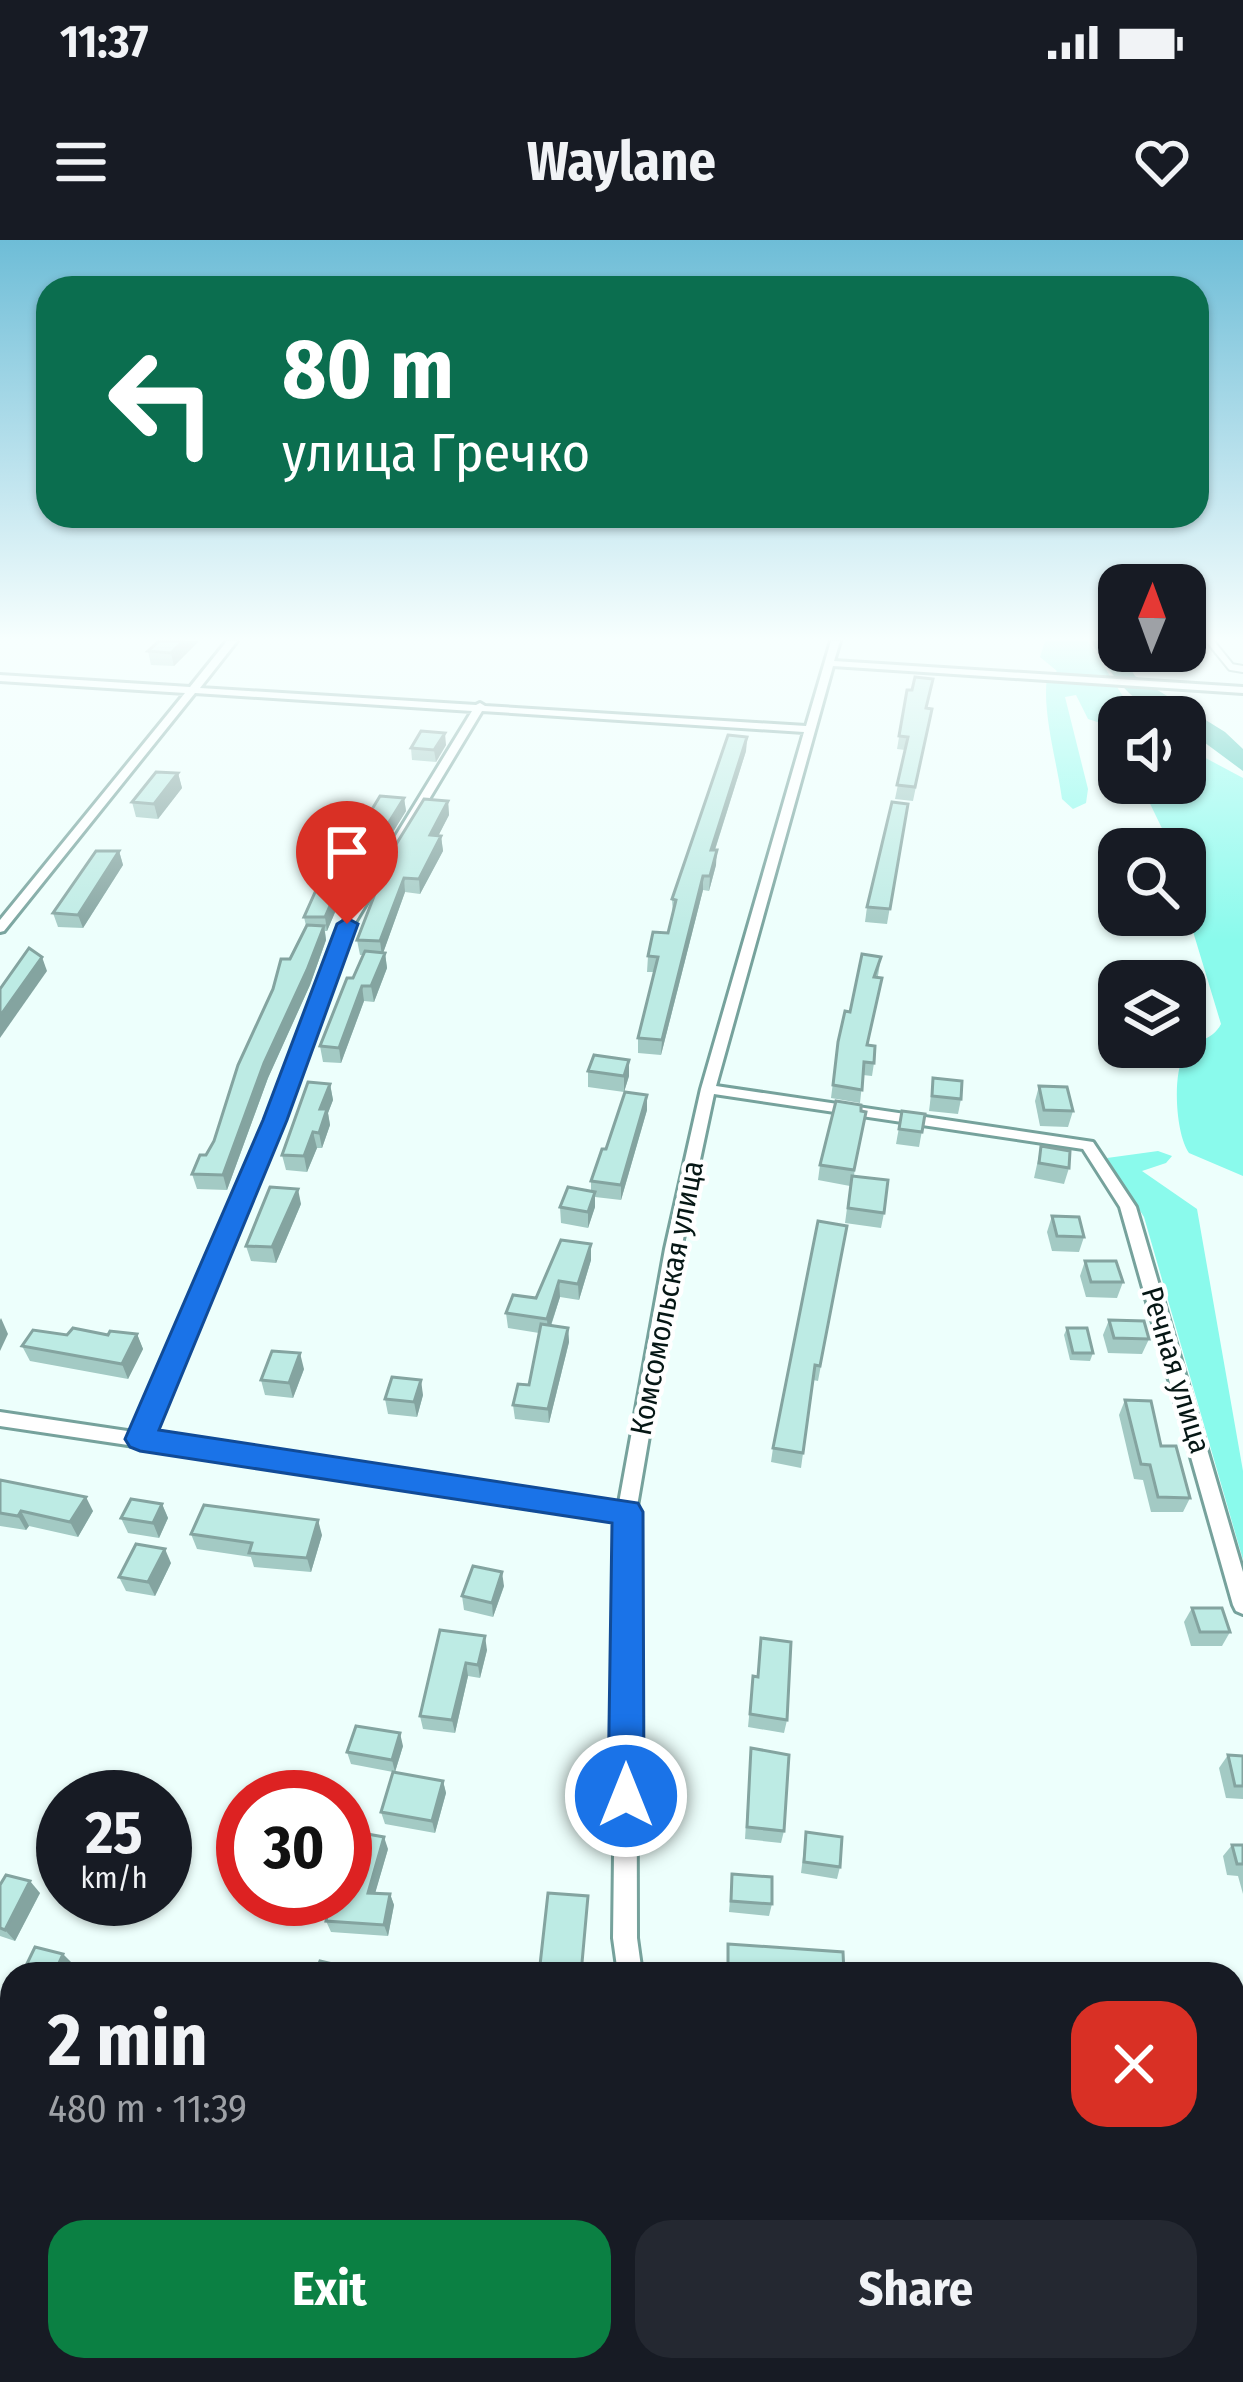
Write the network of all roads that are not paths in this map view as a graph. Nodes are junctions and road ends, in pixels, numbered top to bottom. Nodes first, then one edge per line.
1 (151, 741) edge
2 (459, 741) edge
3 (804, 741) edge
4 (0, 928) edge
5 (709, 1089) junction
6 (0, 1419) edge
7 (140, 1439) junction
8 (628, 1512) junction
9 (1243, 1605) edge
10 (628, 1962) edge

1 - 4 street
2 - 7 street
3 - 5 street, Комсомольская улица
5 - 8 street, Комсомольская улица
5 - 9 street, Речная улица
6 - 7 street
7 - 8 street
8 - 10 street, Комсомольская улица

